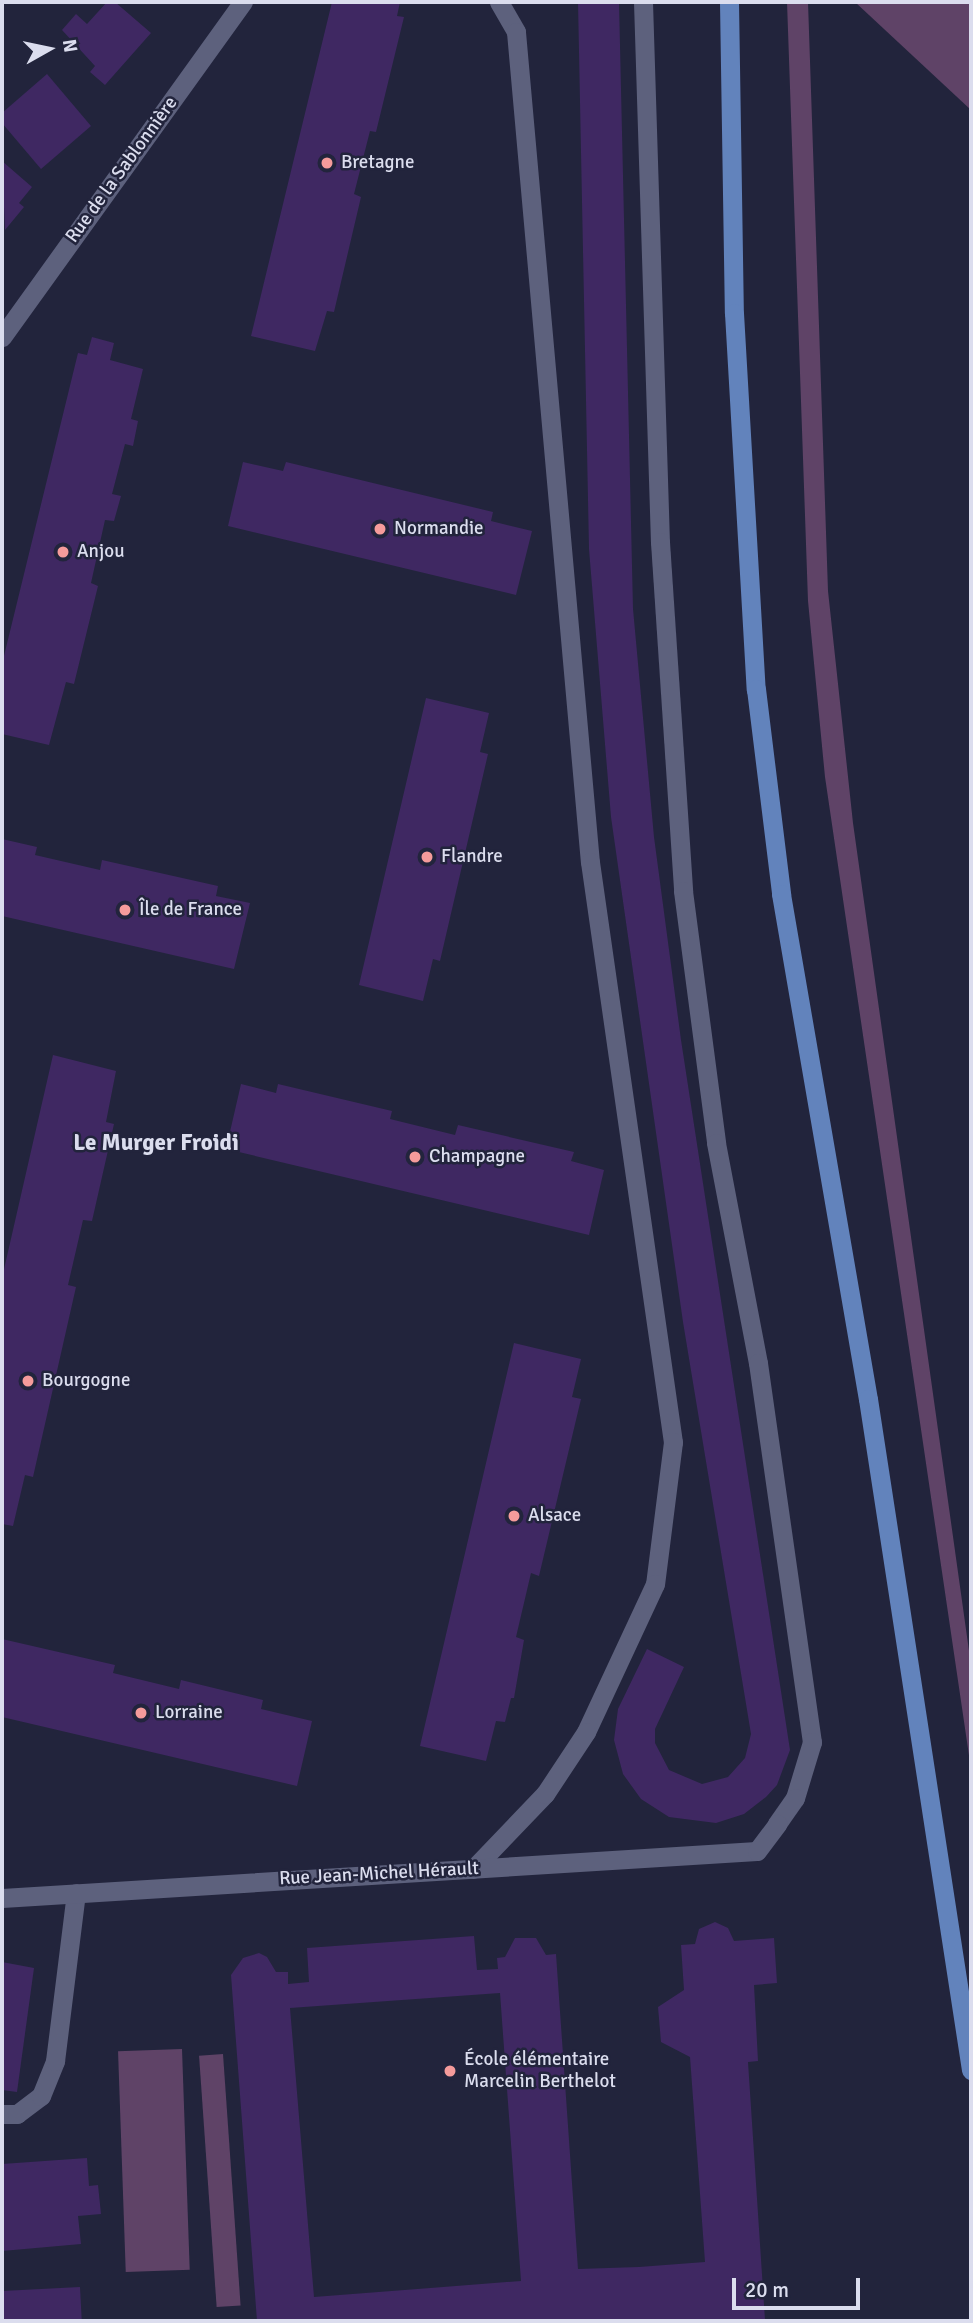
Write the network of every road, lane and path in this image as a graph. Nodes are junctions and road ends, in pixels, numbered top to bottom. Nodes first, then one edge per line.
1 (243, 2) edge
2 (499, 2) edge
3 (642, 2) edge
4 (729, 2) edge
5 (2, 337) edge
6 (473, 1869) junction
7 (76, 1893) junction
8 (2, 1898) edge
9 (971, 2070) edge
10 (2, 2114) edge

1 - 5 street, Rue de la Sablonnière
2 - 6 street
3 - 6 street, Rue Jean-Michel Hérault
4 - 9 main road
6 - 7 street, Rue Jean-Michel Hérault
7 - 8 street, Rue Jean-Michel Hérault
7 - 10 street

